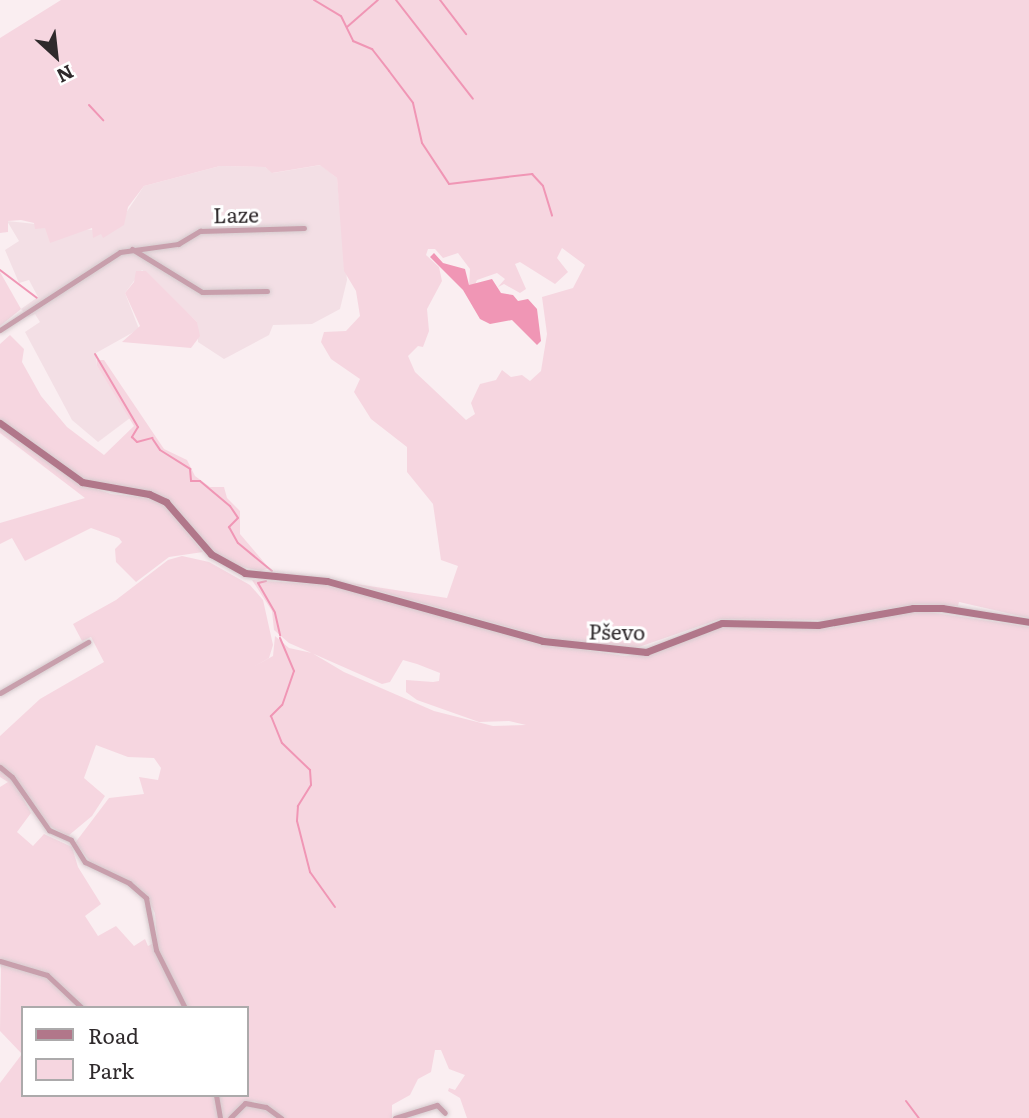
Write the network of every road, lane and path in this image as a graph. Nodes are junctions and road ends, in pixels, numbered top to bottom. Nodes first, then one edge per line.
1 (304, 229) dead end
2 (132, 250) junction
3 (267, 291) dead end
4 (0, 330) edge
5 (0, 423) edge
6 (1029, 622) edge
7 (88, 642) dead end
8 (0, 692) edge
9 (0, 767) edge
10 (0, 961) edge
11 (80, 1006) edge
12 (184, 1006) edge
13 (216, 1097) edge
14 (445, 1113) dead end
15 (220, 1118) edge
16 (230, 1118) edge
17 (281, 1118) edge
18 (394, 1118) edge

1 - 2 street, Laze
2 - 3 street
2 - 4 street, Laze
5 - 6 street, Pševo
7 - 8 street
9 - 12 street
10 - 11 street
13 - 15 street
14 - 18 street
16 - 17 street

